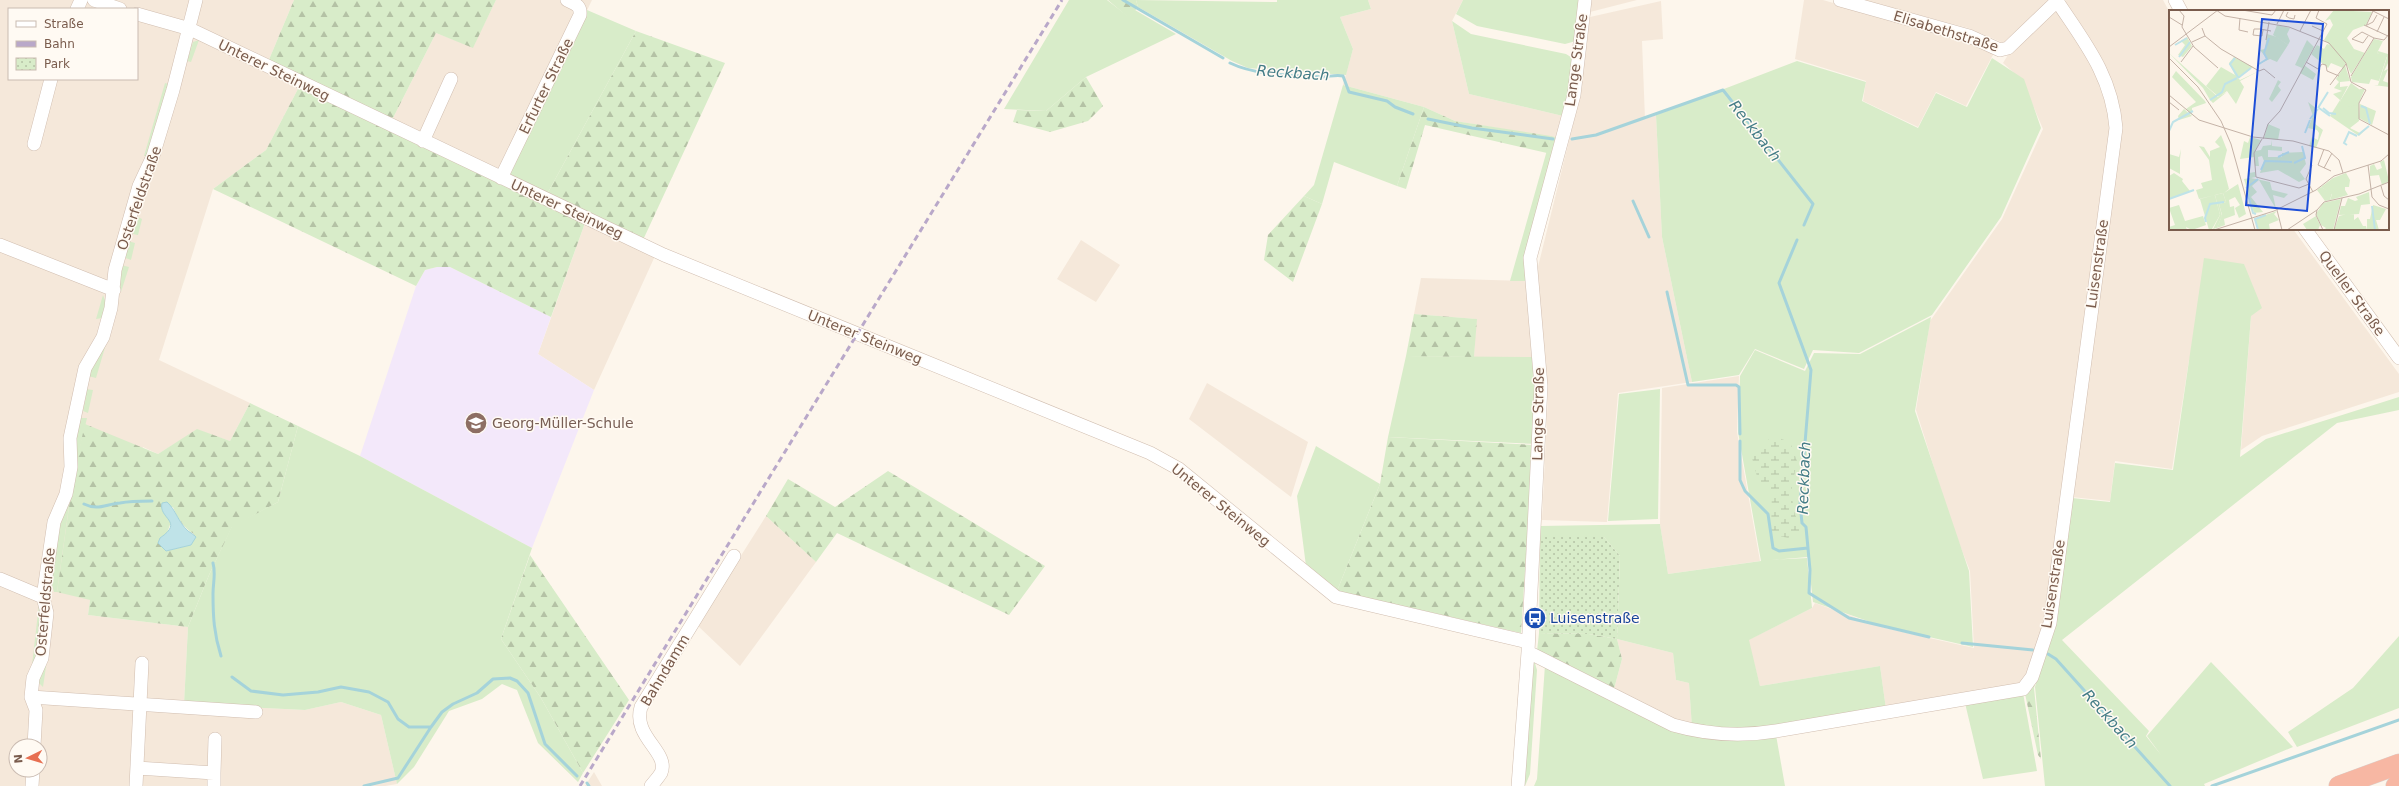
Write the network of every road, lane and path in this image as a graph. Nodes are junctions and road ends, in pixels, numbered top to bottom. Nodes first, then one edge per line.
1 (94, 0) edge
2 (196, 0) edge
3 (567, 0) edge
4 (1584, 0) edge
5 (1840, 0) edge
6 (2058, 0) edge
7 (2175, 0) edge
8 (117, 8) edge
9 (2180, 10) edge
10 (138, 14) edge
11 (190, 29) junction
12 (451, 79) dead end
13 (51, 80) edge
14 (423, 141) junction
15 (34, 144) dead end
16 (501, 178) junction
17 (2306, 230) edge
18 (0, 245) edge
19 (114, 290) junction
20 (2399, 358) edge
21 (734, 556) dead end
22 (0, 579) edge
23 (43, 597) junction
24 (1528, 647) junction
25 (142, 664) dead end
26 (32, 696) junction
27 (139, 705) junction
28 (256, 712) dead end
29 (34, 738) edge
30 (215, 739) dead end
31 (2399, 764) edge
32 (137, 768) junction
33 (214, 780) edge
34 (2399, 785) edge
35 (136, 786) edge
36 (651, 786) edge
37 (1518, 786) edge
38 (2339, 786) edge
39 (2396, 786) edge

1 - 8 street
2 - 11 street, Osterfeldstraße
3 - 16 street, Erfurter Straße
4 - 24 street, Lange Straße
5 - 6 street, Elisabethstraße
6 - 24 street, Luisenstraße
7 - 9 street
10 - 11 street, Unterer Steinweg
11 - 14 street, Unterer Steinweg
11 - 19 street, Osterfeldstraße
12 - 14 street
13 - 15 street
14 - 16 street, Unterer Steinweg
16 - 24 street, Unterer Steinweg
17 - 20 street, Queller Straße
18 - 19 street
19 - 23 street, Osterfeldstraße
21 - 36 street, Bahndamm
22 - 23 street
23 - 26 street, Osterfeldstraße
24 - 37 street, Lange Straße
25 - 27 street
26 - 27 street
26 - 29 street, Osterfeldstraße
27 - 28 street
27 - 32 street
30 - 33 street
31 - 38 highway
32 - 33 street
32 - 35 street
34 - 39 highway

